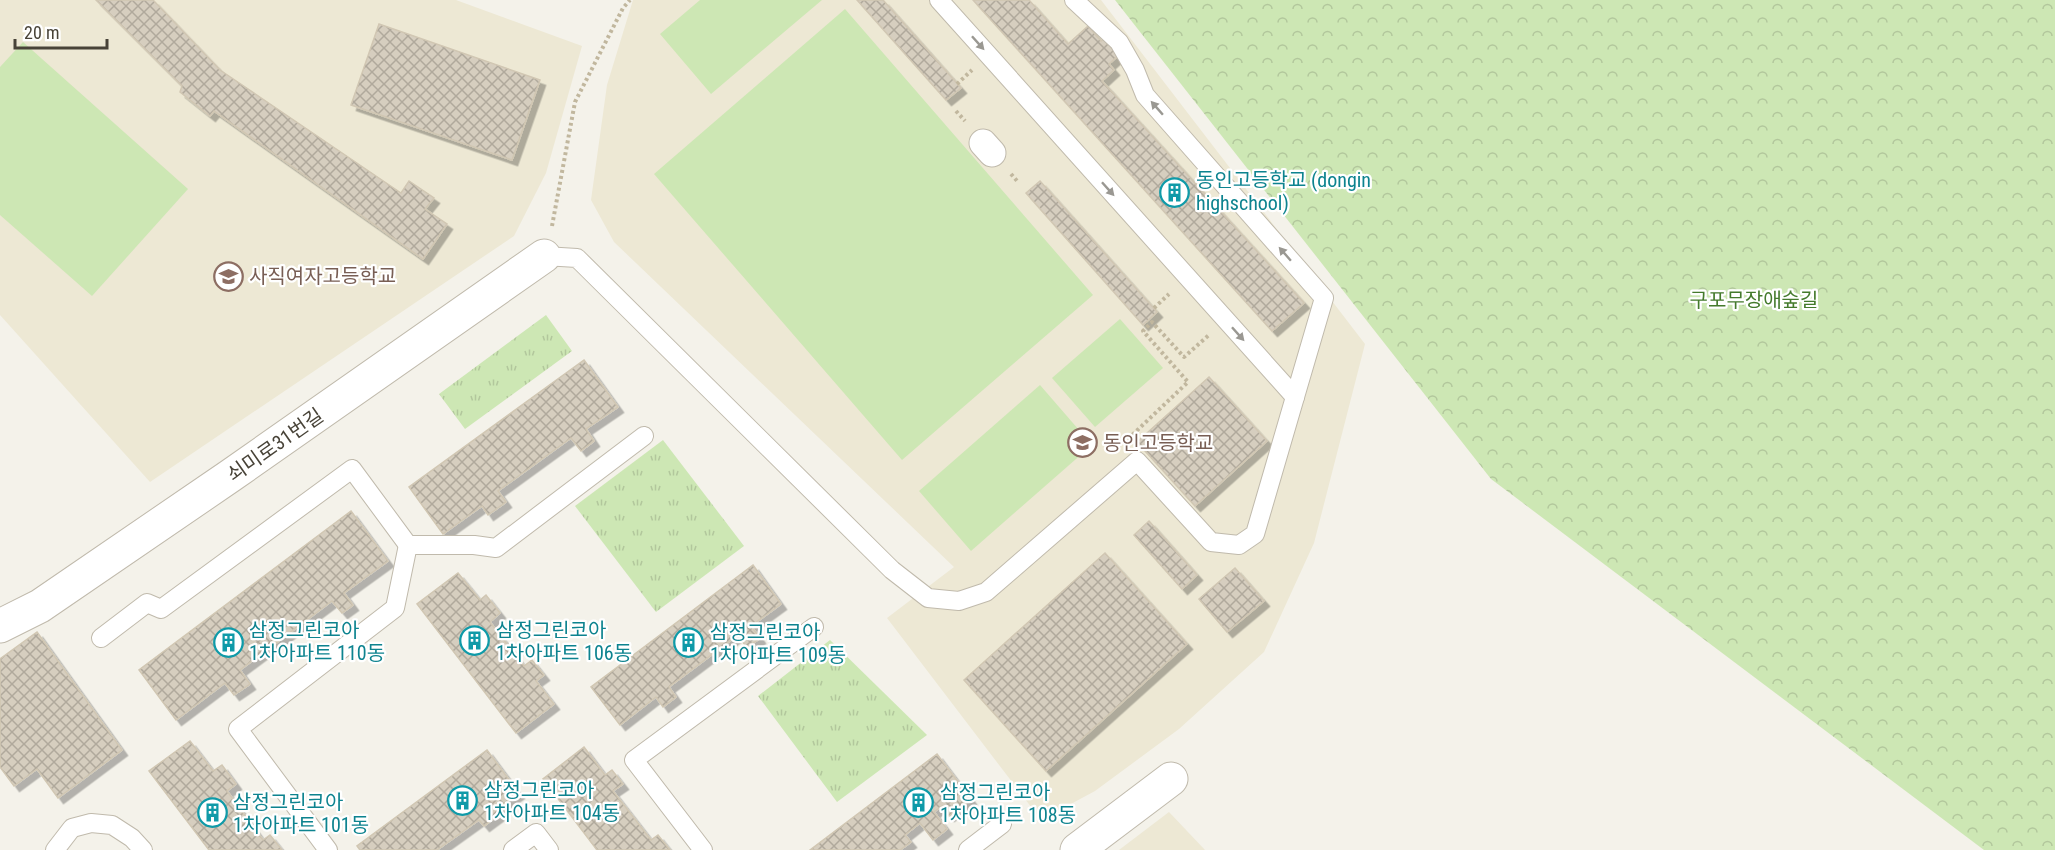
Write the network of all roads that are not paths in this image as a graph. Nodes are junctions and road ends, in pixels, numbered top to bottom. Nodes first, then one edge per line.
1 (939, 0) edge
2 (1074, 0) edge
3 (544, 256) joint
4 (1295, 397) junction
5 (644, 436) dead end
6 (408, 545) junction
7 (0, 626) edge
8 (814, 627) dead end
9 (101, 638) dead end
10 (1171, 779) dead end
11 (1002, 824) dead end
12 (54, 850) edge
13 (143, 850) edge
14 (328, 850) edge
15 (513, 850) edge
16 (549, 850) edge
17 (703, 850) edge
18 (968, 850) edge
19 (1077, 850) edge

1 -> 4 lane
4 -> 2 lane
3 - 4 lane
3 - 7 street, 쇠미로31번길
5 - 6 lane
6 - 9 lane
6 - 14 lane
8 - 17 lane
10 - 19 street
11 - 18 lane
12 - 13 lane
15 - 16 lane

